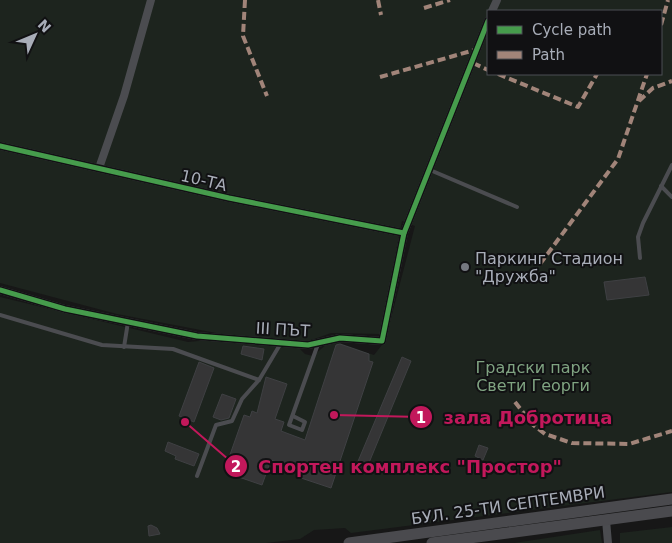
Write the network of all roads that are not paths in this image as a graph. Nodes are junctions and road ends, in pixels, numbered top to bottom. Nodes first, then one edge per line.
1 (151, 0) edge
2 (487, 25) edge
3 (0, 146) edge
4 (672, 165) edge
5 (99, 168) junction
6 (430, 170) junction
7 (661, 186) junction
8 (672, 197) edge
9 (517, 207) dead end
10 (404, 233) junction
11 (640, 258) dead end
12 (0, 290) edge
13 (0, 315) edge
14 (128, 322) junction
15 (281, 343) junction
16 (318, 344) junction
17 (124, 347) junction
18 (259, 380) junction
19 (292, 416) junction
20 (197, 476) dead end
21 (672, 499) edge
22 (672, 511) edge
23 (606, 520) junction
24 (349, 543) edge
25 (432, 543) edge
26 (608, 543) edge

1 - 5 street
2 - 6 street, ІІІ ПЪТ
3 - 5 street, 10-ТА
4 - 7 lane
5 - 10 street, 10-ТА
6 - 9 lane
6 - 10 street, ІІІ ПЪТ
7 - 8 lane
7 - 11 lane
10 - 16 street, ІІІ ПЪТ
12 - 14 street, ІІІ ПЪТ
13 - 17 lane
14 - 15 street, ІІІ ПЪТ
14 - 17 lane
15 - 16 street, ІІІ ПЪТ
15 - 18 lane
16 - 19 lane
17 - 18 lane
18 - 20 lane
19 - 19 lane
21 - 24 main road, БУЛ. 25-ТИ СЕПТЕМВРИ
22 - 23 main road, БУЛ. 25-ТИ СЕПТЕМВРИ
23 - 25 main road, БУЛ. 25-ТИ СЕПТЕМВРИ
23 - 26 street

